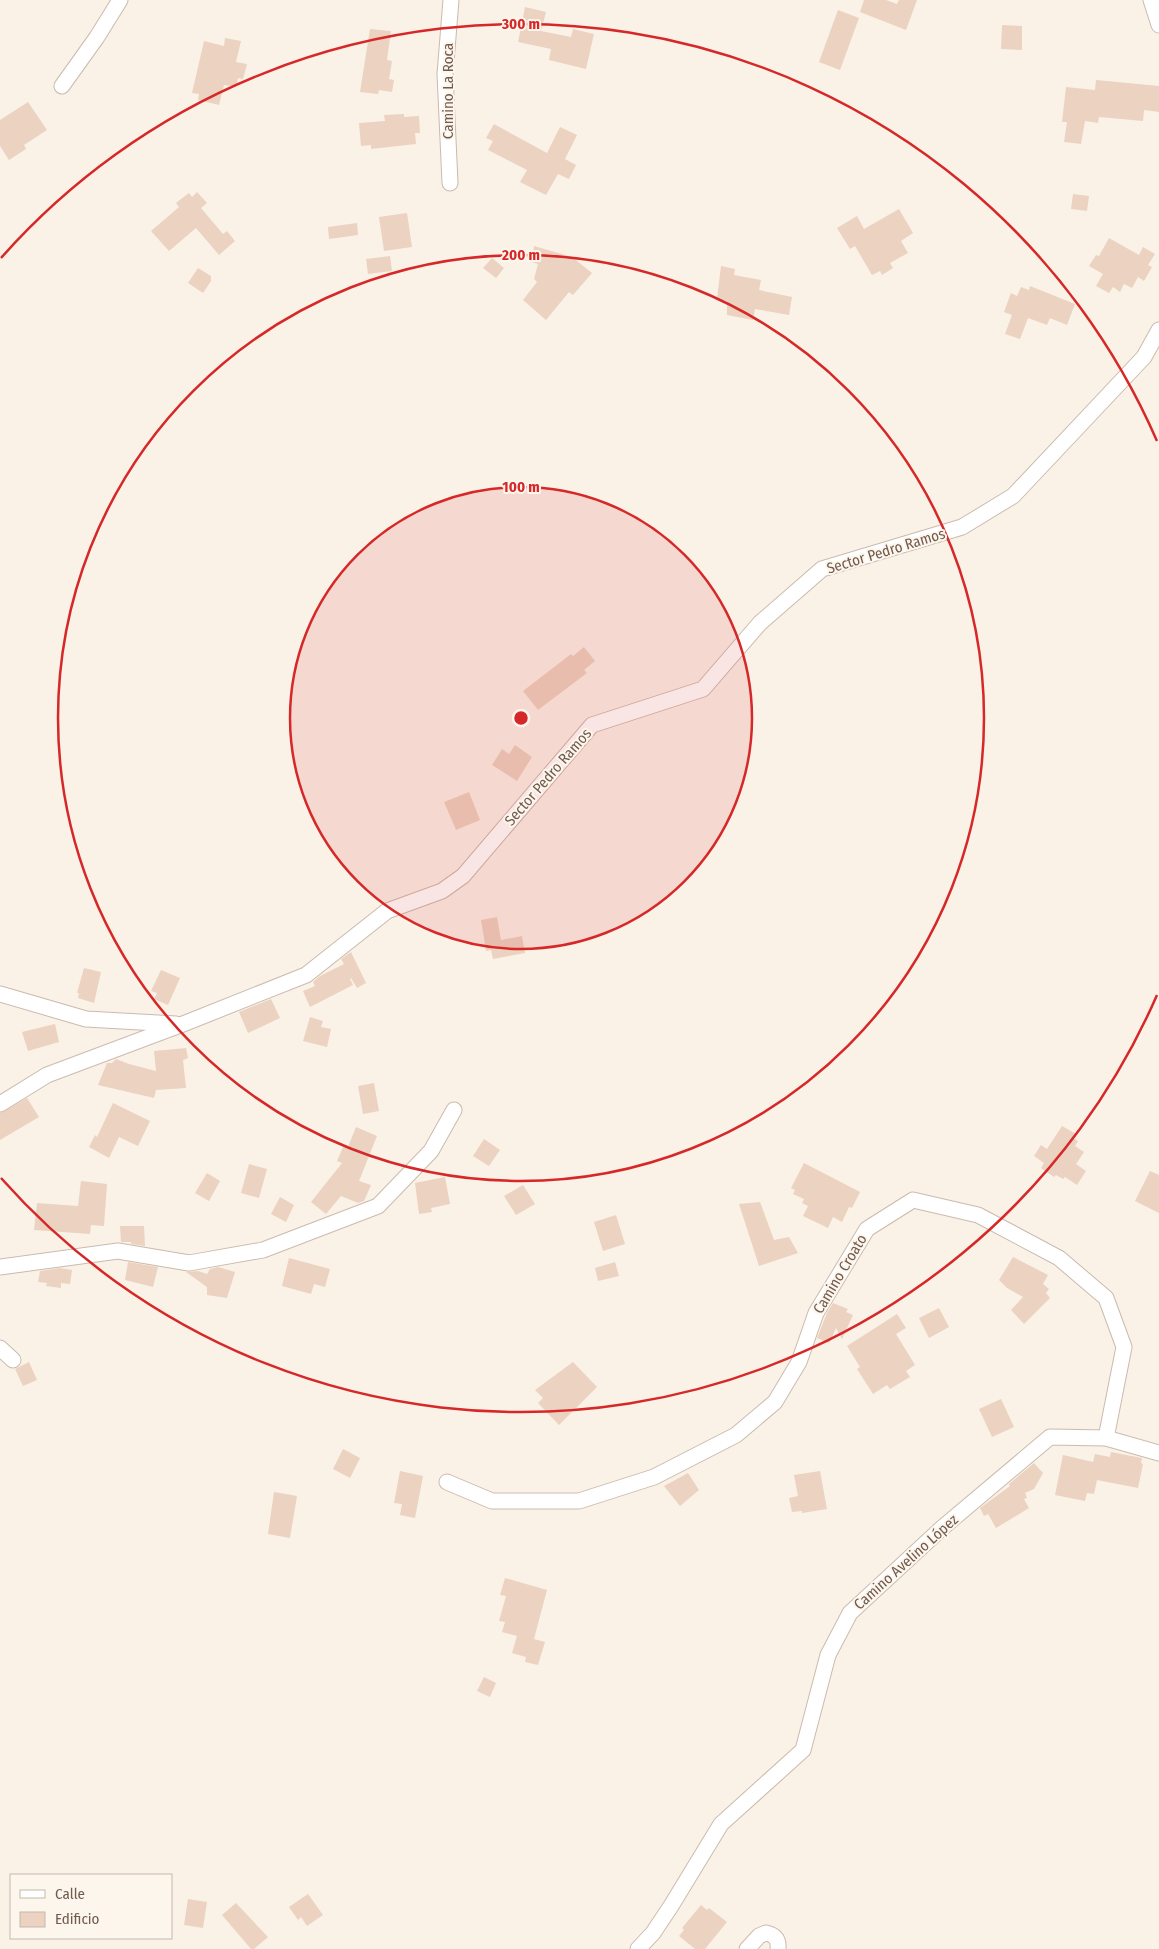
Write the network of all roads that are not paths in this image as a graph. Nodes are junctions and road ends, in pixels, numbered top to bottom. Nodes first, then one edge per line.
1 (120, 0) edge
2 (451, 0) edge
3 (1151, 0) edge
4 (1159, 25) edge
5 (62, 86) dead end
6 (450, 183) dead end
7 (1159, 330) edge
8 (0, 994) edge
9 (183, 1024) junction
10 (0, 1104) edge
11 (454, 1110) dead end
12 (0, 1267) edge
13 (0, 1348) edge
14 (13, 1360) dead end
15 (1106, 1438) junction
16 (1159, 1453) edge
17 (447, 1482) dead end
18 (638, 1949) edge
19 (747, 1949) edge
20 (778, 1949) edge

1 - 5 street
2 - 6 street, Camino La Roca
3 - 4 street
7 - 9 street, Sector Pedro Ramos
8 - 9 street
9 - 10 street, Sector Pedro Ramos
11 - 12 street
13 - 14 street
15 - 16 street, Camino Avelino López
15 - 17 street, Camino Croato
15 - 18 street, Camino Avelino López
19 - 20 street

